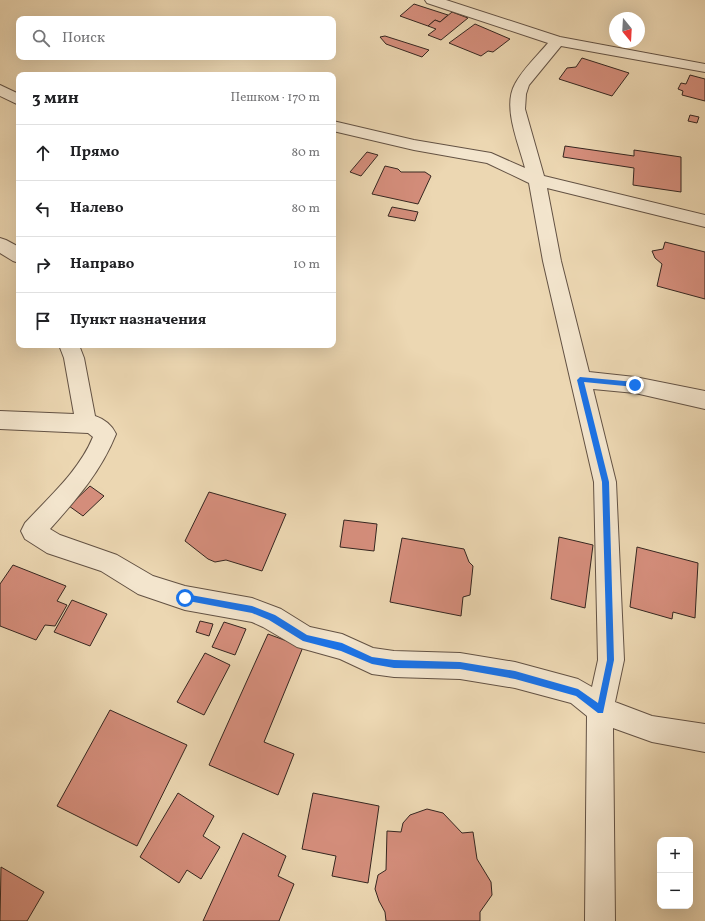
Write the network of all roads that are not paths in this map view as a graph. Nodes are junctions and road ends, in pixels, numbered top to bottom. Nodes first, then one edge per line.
1 (432, 0) edge
2 (557, 41) junction
3 (705, 68) edge
4 (336, 127) edge
5 (537, 180) junction
6 (705, 221) edge
7 (0, 244) edge
8 (16, 254) edge
9 (70, 348) edge
10 (580, 380) junction
11 (705, 400) edge
12 (0, 420) edge
13 (86, 424) junction
14 (600, 710) junction
15 (705, 738) edge
16 (600, 921) edge

1 - 2 street
2 - 3 street
2 - 5 street
4 - 5 street
5 - 6 street
5 - 10 street
7 - 8 street
9 - 13 street
10 - 11 street
10 - 14 street
12 - 13 street
13 - 14 street
14 - 15 street
14 - 16 street

